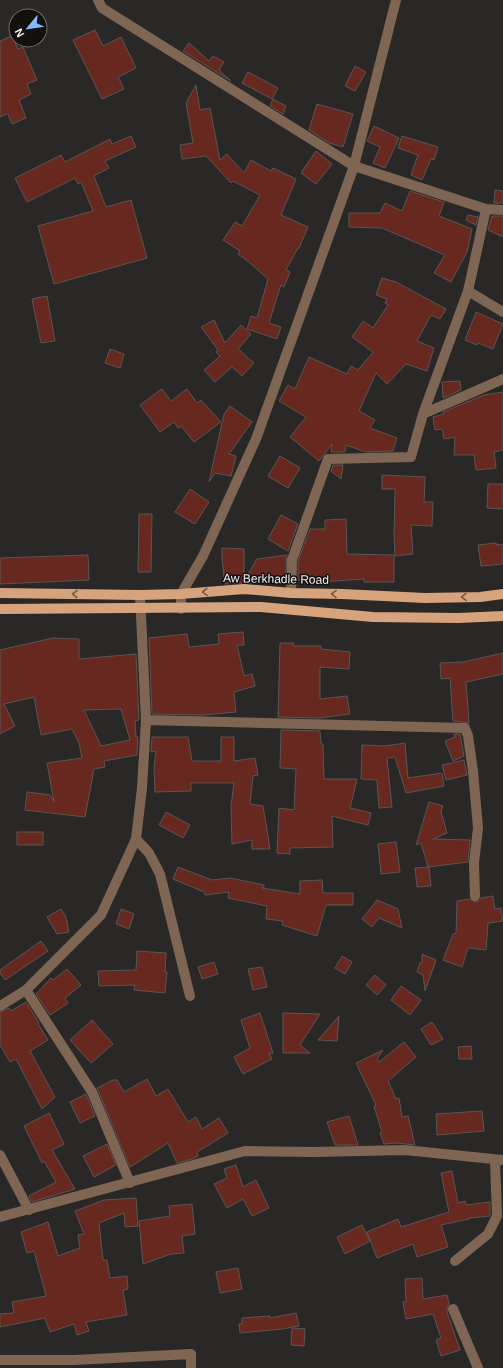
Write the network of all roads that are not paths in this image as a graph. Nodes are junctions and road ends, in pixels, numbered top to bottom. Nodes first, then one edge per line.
1 (98, 0) edge
2 (396, 0) edge
3 (354, 166) junction
4 (486, 209) junction
5 (503, 210) edge
6 (468, 291) junction
7 (503, 312) edge
8 (503, 379) edge
9 (423, 414) junction
10 (0, 593) edge
11 (291, 593) junction
12 (181, 594) junction
13 (503, 594) edge
14 (140, 595) junction
15 (0, 609) edge
16 (140, 609) junction
17 (181, 609) junction
18 (503, 616) edge
19 (146, 720) junction
20 (136, 839) junction
21 (475, 896) dead end
22 (26, 990) junction
23 (190, 996) dead end
24 (0, 1006) edge
25 (0, 1155) edge
26 (499, 1160) edge
27 (130, 1183) junction
28 (29, 1210) junction
29 (0, 1217) edge
30 (455, 1261) dead end
31 (453, 1309) dead end
32 (0, 1360) edge
33 (74, 1364) edge
34 (190, 1368) edge
35 (478, 1368) edge

1 - 3 street
2 - 3 street
3 - 4 street
3 - 12 street
4 - 5 street
4 - 6 street
6 - 7 street
6 - 9 street
8 - 9 street
9 - 11 street
14 -> 10 main road, Aw Berkhadle Road
11 -> 12 main road, Aw Berkhadle Road
13 -> 11 main road, Aw Berkhadle Road
12 - 14 main road, Aw Berkhadle Road
12 - 17 street
14 - 16 street
15 - 16 main road
16 - 17 main road
16 - 19 street
17 - 18 main road
19 - 20 street
19 - 21 street
20 - 22 street
20 - 23 street
22 - 24 street
22 - 27 street
25 - 28 street
26 - 27 street
26 - 30 street
27 - 28 street
28 - 29 street
31 - 35 street
32 - 33 street
33 - 34 street

